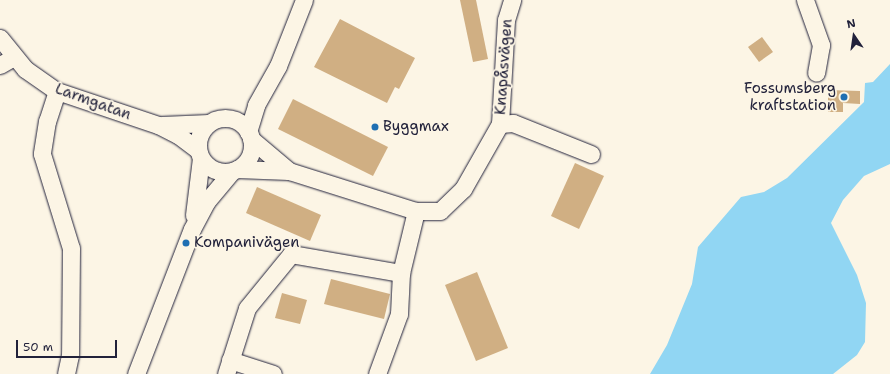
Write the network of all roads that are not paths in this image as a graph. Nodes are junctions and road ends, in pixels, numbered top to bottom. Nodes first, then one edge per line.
1 (512, 0) edge
2 (805, 0) edge
3 (304, 2) edge
4 (0, 38) edge
5 (7, 61) edge
6 (816, 72) dead end
7 (264, 90) junction
8 (57, 91) junction
9 (216, 121) junction
10 (500, 124) junction
11 (158, 125) junction
12 (250, 136) junction
13 (199, 154) junction
14 (591, 154) dead end
15 (235, 170) junction
16 (289, 171) junction
17 (416, 211) junction
18 (192, 229) junction
19 (401, 273) junction
20 (228, 367) edge
21 (66, 374) edge
22 (136, 374) edge
23 (273, 374) edge
24 (377, 374) edge

1 - 10 street, Knapåsvägen
2 - 6 street
3 - 7 street
4 - 5 street, Larmgatan
5 - 8 street, Larmgatan
7 - 9 street
7 - 12 street
8 - 11 street, Larmgatan
8 - 21 street
9 - 11 street, Larmgatan
9 - 12 street
9 - 13 street
10 - 14 street
10 - 17 street, Knapåsvägen
11 - 13 street, Larmgatan
12 - 15 street
12 - 16 street
13 - 15 street
13 - 18 street
15 - 16 street
15 - 18 street
16 - 17 street
17 - 19 street
18 - 22 street
19 - 20 street
19 - 24 street
20 - 23 street

